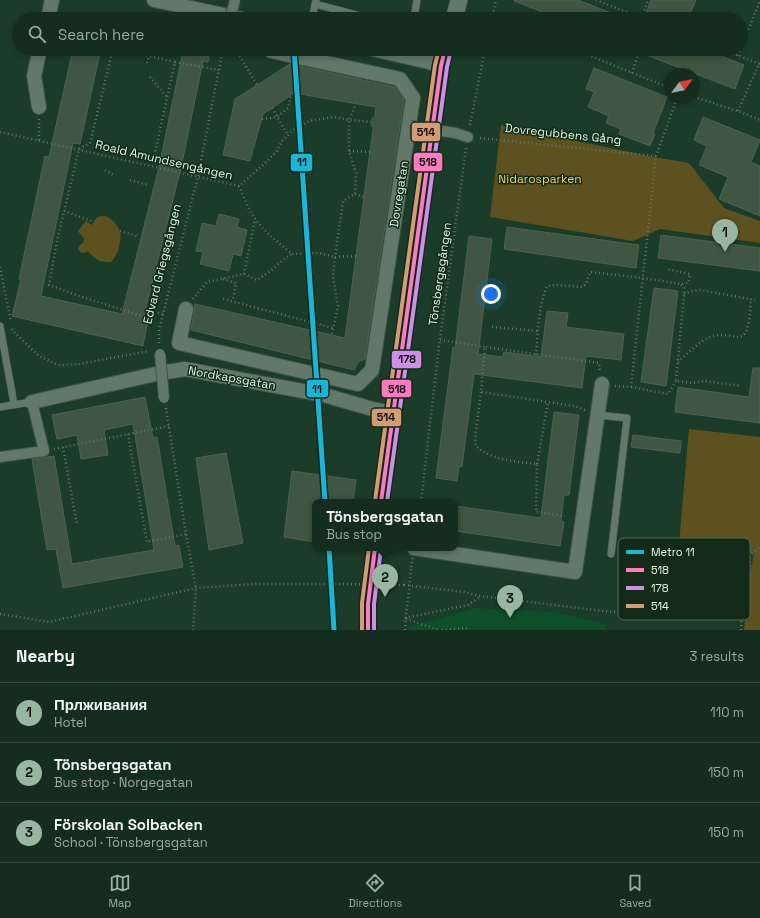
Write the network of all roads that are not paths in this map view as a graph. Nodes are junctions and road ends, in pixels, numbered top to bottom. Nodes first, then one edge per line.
1 (52, 0) edge
2 (154, 0) edge
3 (234, 0) edge
4 (417, 0) edge
5 (459, 0) edge
6 (316, 2) edge
7 (49, 12) edge
8 (210, 12) edge
9 (231, 12) edge
10 (314, 12) edge
11 (349, 12) edge
12 (415, 12) edge
13 (456, 12) edge
14 (38, 56) edge
15 (294, 56) edge
16 (403, 56) edge
17 (443, 56) edge
18 (441, 66) junction
19 (38, 107) road end
20 (411, 126) tunnel mouth
21 (468, 137) road end
22 (186, 308) road end
23 (0, 326) edge
24 (159, 352) road end
25 (326, 377) junction
26 (602, 384) road end
27 (324, 395) junction
28 (164, 398) road end
29 (32, 402) junction
30 (14, 404) junction
31 (0, 407) edge
32 (393, 413) junction
33 (597, 415) junction
34 (0, 457) edge
35 (381, 499) edge
36 (375, 551) edge
37 (434, 551) edge
38 (611, 554) dead end
39 (368, 630) edge

1 - 7 street
2 - 8 street
3 - 9 street, bridge
4 - 12 lane
5 - 13 street
6 - 10 lane
6 - 11 lane
14 - 19 street
15 - 25 street, Dovregatan
16 - 18 street
17 - 18 street
18 - 32 street
20 - 21 street, bridge
22 - 25 street, Dovregatan
23 - 30 lane
24 - 28 street, bridge
25 - 27 street
26 - 33 street
27 - 29 street, Nordkapsgatan
27 - 32 street, Nordkapsgatan
29 - 30 lane, Nordkapsgatan
29 - 34 street
30 - 31 lane, Nordkapsgatan
32 - 35 street
33 - 37 street
33 - 38 lane
36 - 39 street

